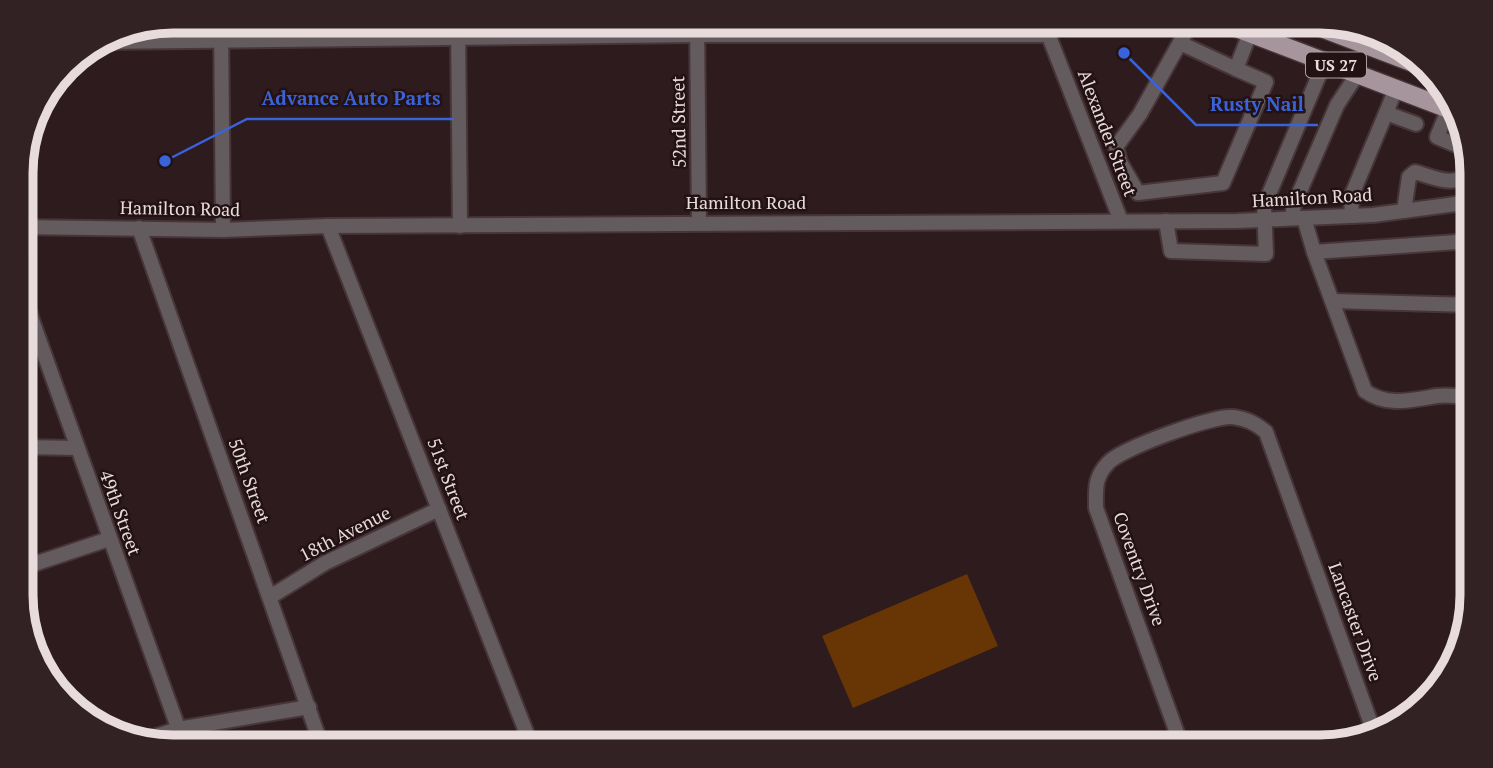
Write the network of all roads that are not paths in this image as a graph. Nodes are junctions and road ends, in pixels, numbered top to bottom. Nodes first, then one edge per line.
1 (222, 33) edge
2 (458, 33) edge
3 (564, 33) edge
4 (697, 33) edge
5 (948, 33) edge
6 (1185, 33) edge
7 (1250, 33) joint
8 (1048, 35) joint
9 (143, 37) edge
10 (458, 37) junction
11 (222, 42) junction
12 (1180, 43) junction
13 (1325, 61) junction
14 (1236, 69) junction
15 (1357, 73) junction
16 (1395, 88) junction
17 (1443, 106) edge
18 (1386, 113) junction
19 (1448, 118) edge
20 (1416, 124) dead end
21 (1457, 145) edge
22 (1116, 147) junction
23 (1095, 154) junction
24 (1460, 180) edge
25 (1460, 203) edge
26 (1404, 211) junction
27 (1352, 216) junction
28 (1298, 218) junction
29 (1264, 220) junction
30 (1121, 221) junction
31 (1166, 221) junction
32 (699, 223) junction
33 (328, 226) junction
34 (460, 226) junction
35 (34, 227) edge
36 (139, 228) junction
37 (223, 230) junction
38 (1460, 243) edge
39 (1314, 252) junction
40 (1332, 302) junction
41 (1460, 305) edge
42 (34, 326) edge
43 (34, 341) edge
44 (39, 341) junction
45 (1460, 397) edge
46 (33, 447) edge
47 (77, 448) junction
48 (439, 509) junction
49 (1300, 525) joint
50 (109, 539) junction
51 (33, 564) edge
52 (270, 597) junction
53 (309, 707) junction
54 (1371, 724) edge
55 (178, 729) junction
56 (161, 734) edge
57 (1177, 734) edge
58 (180, 735) edge
59 (318, 735) edge
60 (527, 735) edge

1 - 11 street
2 - 10 street
3 - 10 street
4 - 32 street, 52nd Street
5 - 8 street
6 - 12 street
7 - 13 main road, US 27
7 - 14 street
8 - 23 street, Alexander Street
9 - 11 street
10 - 11 street
10 - 34 street
11 - 37 street
12 - 14 street
12 - 22 street
13 - 15 main road, US 27
13 - 29 street
14 - 22 street
15 - 16 main road, US 27
15 - 28 street
16 - 17 main road, US 27
16 - 18 street
18 - 20 street
18 - 27 street
19 - 21 street
22 - 23 street
23 - 30 street, Alexander Street
24 - 26 street
25 - 26 street, Hamilton Road
26 - 27 street, Hamilton Road
27 - 28 street, Hamilton Road
28 - 29 street, Hamilton Road
28 - 39 street
29 - 31 street, Hamilton Road
29 - 31 street
30 - 31 street, Hamilton Road
30 - 32 street, Hamilton Road
32 - 34 street, Hamilton Road
33 - 34 street, Hamilton Road
33 - 37 street, Hamilton Road
33 - 48 street, 51st Street
35 - 36 street, Hamilton Road
36 - 37 street, Hamilton Road
36 - 52 street, 50th Street
38 - 39 street
39 - 40 street
40 - 41 street
40 - 45 street
42 - 44 street, 49th Street
43 - 44 street
44 - 47 street, 49th Street
46 - 47 street
47 - 50 street, 49th Street
48 - 52 street, 18th Avenue
48 - 60 street, 51st Street
49 - 54 street, Lancaster Drive
49 - 57 street, Coventry Drive
50 - 51 street
50 - 55 street, 49th Street
52 - 53 street, 50th Street
53 - 55 street
53 - 59 street, 50th Street
55 - 56 street
55 - 58 street, 49th Street

